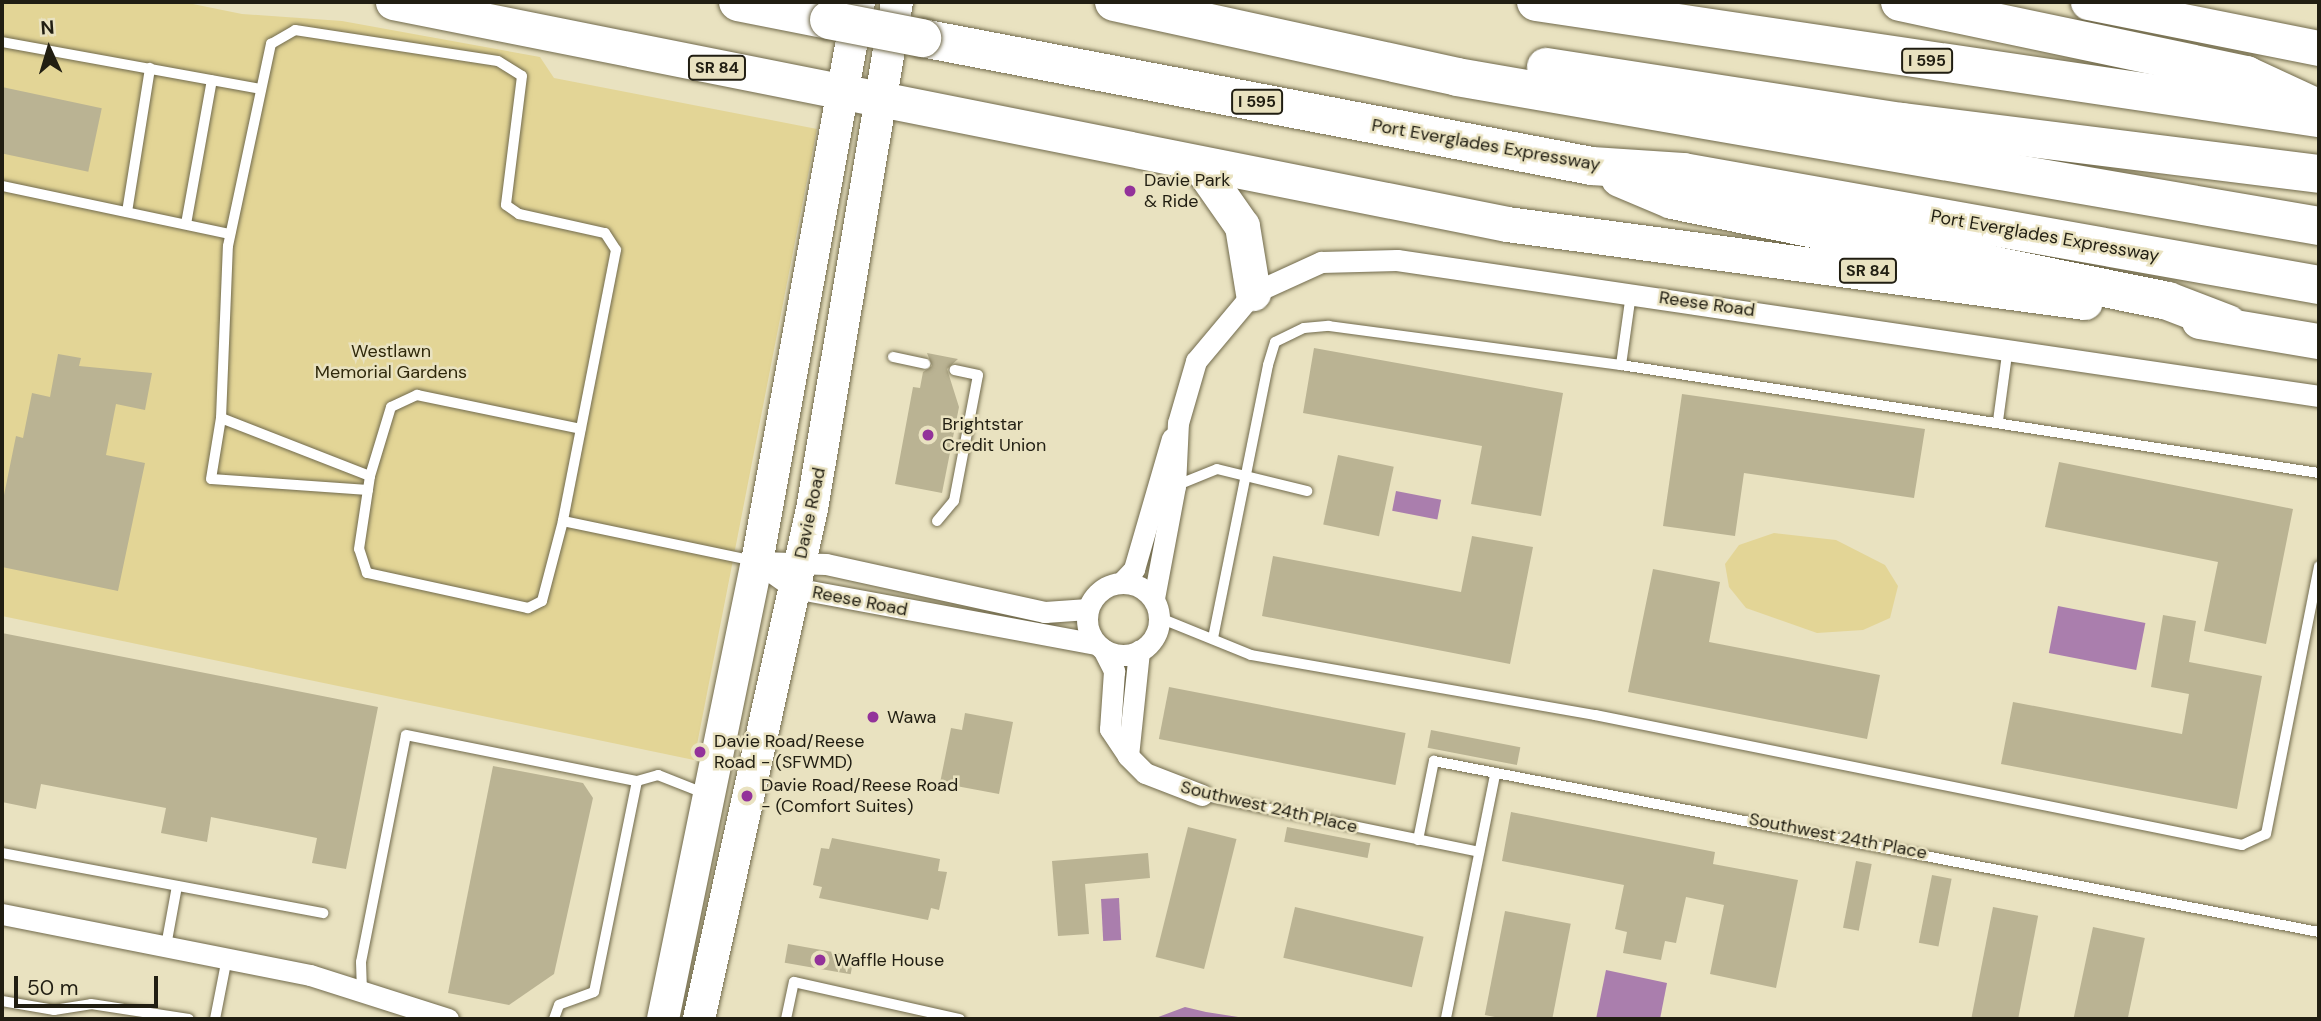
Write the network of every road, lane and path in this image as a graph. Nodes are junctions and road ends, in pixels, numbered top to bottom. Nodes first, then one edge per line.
1 (393, 2) edge
2 (737, 2) edge
3 (897, 2) edge
4 (1114, 2) edge
5 (1122, 2) edge
6 (1536, 2) edge
7 (1900, 2) edge
8 (2088, 2) edge
9 (844, 11) edge
10 (2, 42) edge
11 (2319, 48) edge
12 (150, 68) junction
13 (212, 80) junction
14 (261, 89) junction
15 (844, 92) junction
16 (878, 99) junction
17 (2319, 108) edge
18 (2319, 118) edge
19 (1200, 166) junction
20 (1592, 166) junction
21 (2319, 174) edge
22 (2, 186) edge
23 (127, 212) junction
24 (2221, 212) junction
25 (186, 224) junction
26 (2319, 226) edge
27 (2319, 233) edge
28 (230, 234) junction
29 (2319, 285) edge
30 (1253, 293) junction
31 (1631, 294) junction
32 (2228, 324) junction
33 (2319, 341) edge
34 (2008, 347) junction
35 (893, 357) dead end
36 (925, 364) dead end
37 (1621, 365) junction
38 (956, 370) dead end
39 (2319, 396) edge
40 (221, 418) junction
41 (1998, 421) junction
42 (1178, 423) junction
43 (581, 429) junction
44 (2319, 473) edge
45 (370, 476) junction
46 (1247, 477) junction
47 (1175, 486) junction
48 (368, 490) junction
49 (1307, 491) dead end
50 (563, 521) junction
51 (937, 521) dead end
52 (757, 562) junction
53 (2319, 566) edge
54 (798, 574) junction
55 (1122, 582) junction
56 (1157, 608) junction
57 (1088, 609) junction
58 (1213, 638) junction
59 (1100, 646) junction
60 (1139, 651) junction
61 (1128, 756) junction
62 (1495, 774) junction
63 (637, 781) junction
64 (1202, 795) joint
65 (711, 797) junction
66 (1418, 840) junction
67 (1479, 852) junction
68 (2, 854) edge
69 (177, 886) junction
70 (323, 913) dead end
71 (2, 914) edge
72 (2319, 932) edge
73 (166, 946) junction
74 (226, 958) junction
75 (362, 991) junction
76 (2, 1001) edge
77 (55, 1015) edge
78 (1446, 1018) edge
79 (189, 1019) edge
80 (215, 1019) edge
81 (449, 1019) edge
82 (554, 1019) edge
83 (663, 1019) edge
84 (699, 1019) edge
85 (786, 1019) edge
86 (960, 1019) edge

1 - 15 main road, SR 84
2 - 9 highway, Port Everglades Expressway / I 595
3 - 16 main road, Davie Road
4 - 24 highway
5 - 21 highway
6 - 18 highway, I 595
7 - 17 highway
8 - 11 main road
9 - 15 main road
9 - 20 highway, Port Everglades Expressway / I 595, bridge
10 - 12 lane
12 - 13 lane
12 - 23 lane
13 - 14 lane
13 - 25 lane
14 - 28 lane
14 - 43 lane
15 - 16 main road, SR 84
15 - 52 main road
16 - 19 main road, SR 84
16 - 54 main road, Davie Road
19 - 30 main road
19 - 32 main road, SR 84
20 - 29 highway, Port Everglades Expressway / I 595
20 - 32 highway
22 - 23 lane
23 - 25 lane
24 - 26 highway
24 - 27 highway
25 - 28 lane
28 - 40 lane
30 - 31 street, Reese Road
30 - 42 street, Reese Road
31 - 34 street, Reese Road
31 - 37 lane
32 - 33 main road, SR 84
34 - 39 street, Reese Road
34 - 41 lane
35 - 36 lane
37 - 41 lane
37 - 46 lane
38 - 51 lane
40 - 45 lane
40 - 48 lane
41 - 44 lane
42 - 47 street, Reese Road
42 - 55 street, Reese Road
43 - 45 lane
43 - 50 lane
45 - 48 lane
46 - 47 lane
46 - 49 lane
46 - 58 lane
47 - 56 street, Reese Road
48 - 50 lane
50 - 52 lane
52 - 54 street, Reese Road
52 - 65 main road
53 - 58 lane
54 - 57 street, Reese Road
54 - 59 street, Reese Road
54 - 84 main road, Davie Road
55 - 56 street
55 - 57 street
56 - 58 lane
56 - 60 street
57 - 59 street
59 - 60 street
59 - 61 street, Southwest 24th Place
60 - 61 street
61 - 64 street, Southwest 24th Place
62 - 66 lane, Southwest 24th Place
62 - 67 lane
62 - 72 lane, Southwest 24th Place
63 - 65 lane
63 - 75 lane
63 - 82 lane
64 - 66 lane, Southwest 24th Place
65 - 83 main road
66 - 67 lane, Southwest 24th Place
67 - 78 lane
68 - 69 lane
69 - 70 lane
69 - 73 lane
71 - 73 street
73 - 74 street
74 - 75 street
74 - 80 lane
75 - 81 street
76 - 77 lane
77 - 79 lane
85 - 86 lane

